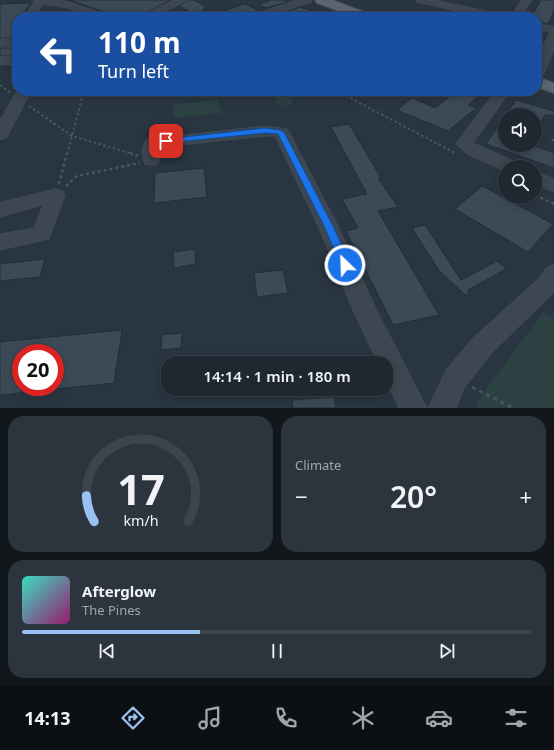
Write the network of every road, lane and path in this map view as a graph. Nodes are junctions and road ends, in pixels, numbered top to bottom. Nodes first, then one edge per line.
1 (40, 0) edge
2 (182, 0) edge
3 (307, 0) edge
4 (321, 0) edge
5 (421, 0) edge
6 (527, 0) edge
7 (462, 4) edge
8 (32, 12) edge
9 (89, 12) edge
10 (157, 12) edge
11 (272, 12) edge
12 (353, 12) edge
13 (483, 12) edge
14 (519, 12) edge
15 (542, 29) edge
16 (554, 35) edge
17 (0, 43) edge
18 (12, 43) edge
19 (12, 60) edge
20 (0, 61) edge
21 (542, 63) edge
22 (542, 84) edge
23 (0, 85) edge
24 (554, 88) edge
25 (12, 90) edge
26 (21, 96) edge
27 (23, 96) edge
28 (83, 96) edge
29 (347, 96) edge
30 (499, 96) edge
31 (0, 135) edge
32 (72, 136) junction
33 (554, 139) edge
34 (554, 142) edge
35 (456, 153) dead end
36 (151, 160) junction
37 (498, 161) edge
38 (542, 180) edge
39 (554, 186) edge
40 (56, 195) junction
41 (542, 198) edge
42 (554, 204) edge
43 (0, 210) edge
44 (0, 242) edge
45 (554, 274) edge
46 (455, 379) junction
47 (505, 406) edge
48 (413, 408) edge
49 (442, 408) edge
50 (513, 408) edge

1 - 8 street
1 - 9 street
2 - 10 street
3 - 11 street
4 - 12 main road
5 - 7 street
6 - 14 street
7 - 13 street
15 - 16 street
16 - 21 street
17 - 18 street
19 - 20 street
22 - 24 main road
23 - 25 path
26 - 31 street
27 - 32 path
28 - 32 path
29 - 35 path
30 - 37 street
32 - 36 path
32 - 40 path
33 - 34 path
36 - 40 path
36 - 48 street
38 - 39 street
40 - 43 street
40 - 44 street
41 - 42 path
45 - 46 street
46 - 47 path
46 - 49 street
47 - 50 path

